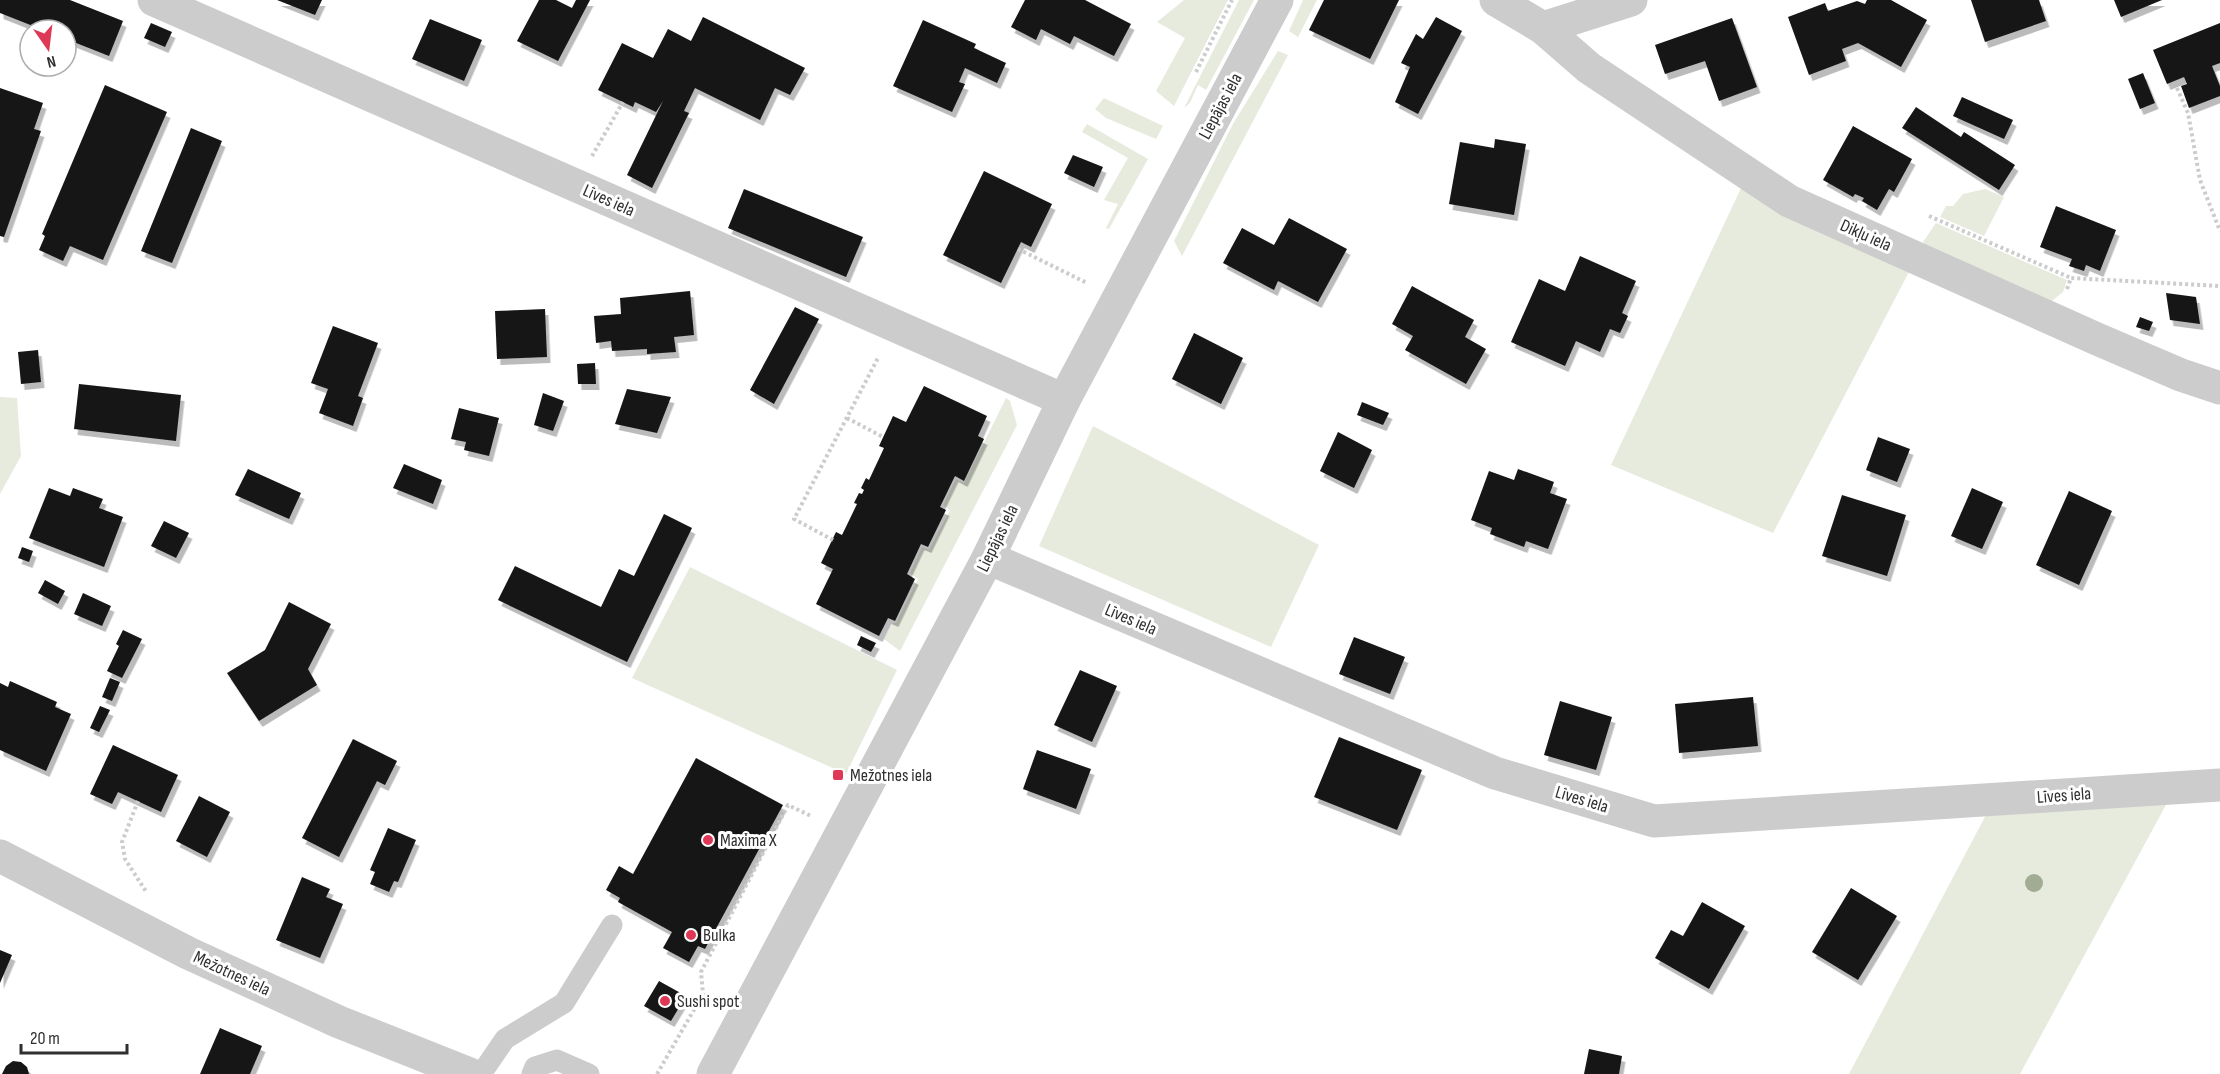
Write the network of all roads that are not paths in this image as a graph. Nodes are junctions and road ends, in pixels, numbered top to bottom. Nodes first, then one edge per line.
1 (154, 0) edge
2 (1277, 0) edge
3 (1496, 0) edge
4 (1631, 0) edge
5 (1543, 28) junction
6 (2220, 388) edge
7 (1064, 400) junction
8 (988, 558) junction
9 (2220, 785) edge
10 (0, 856) edge
11 (612, 925) dead end
12 (470, 1074) edge
13 (481, 1074) edge
14 (532, 1074) edge
15 (589, 1074) edge
16 (713, 1074) edge

1 - 7 street, Līves iela
2 - 7 street, Liepājas iela
3 - 5 street, Dikļu iela
4 - 5 street
5 - 6 street, Dikļu iela
7 - 8 street, Liepājas iela
8 - 9 street, Līves iela
8 - 16 street, Liepājas iela
10 - 12 street, Mežotnes iela
11 - 13 lane
14 - 15 lane

